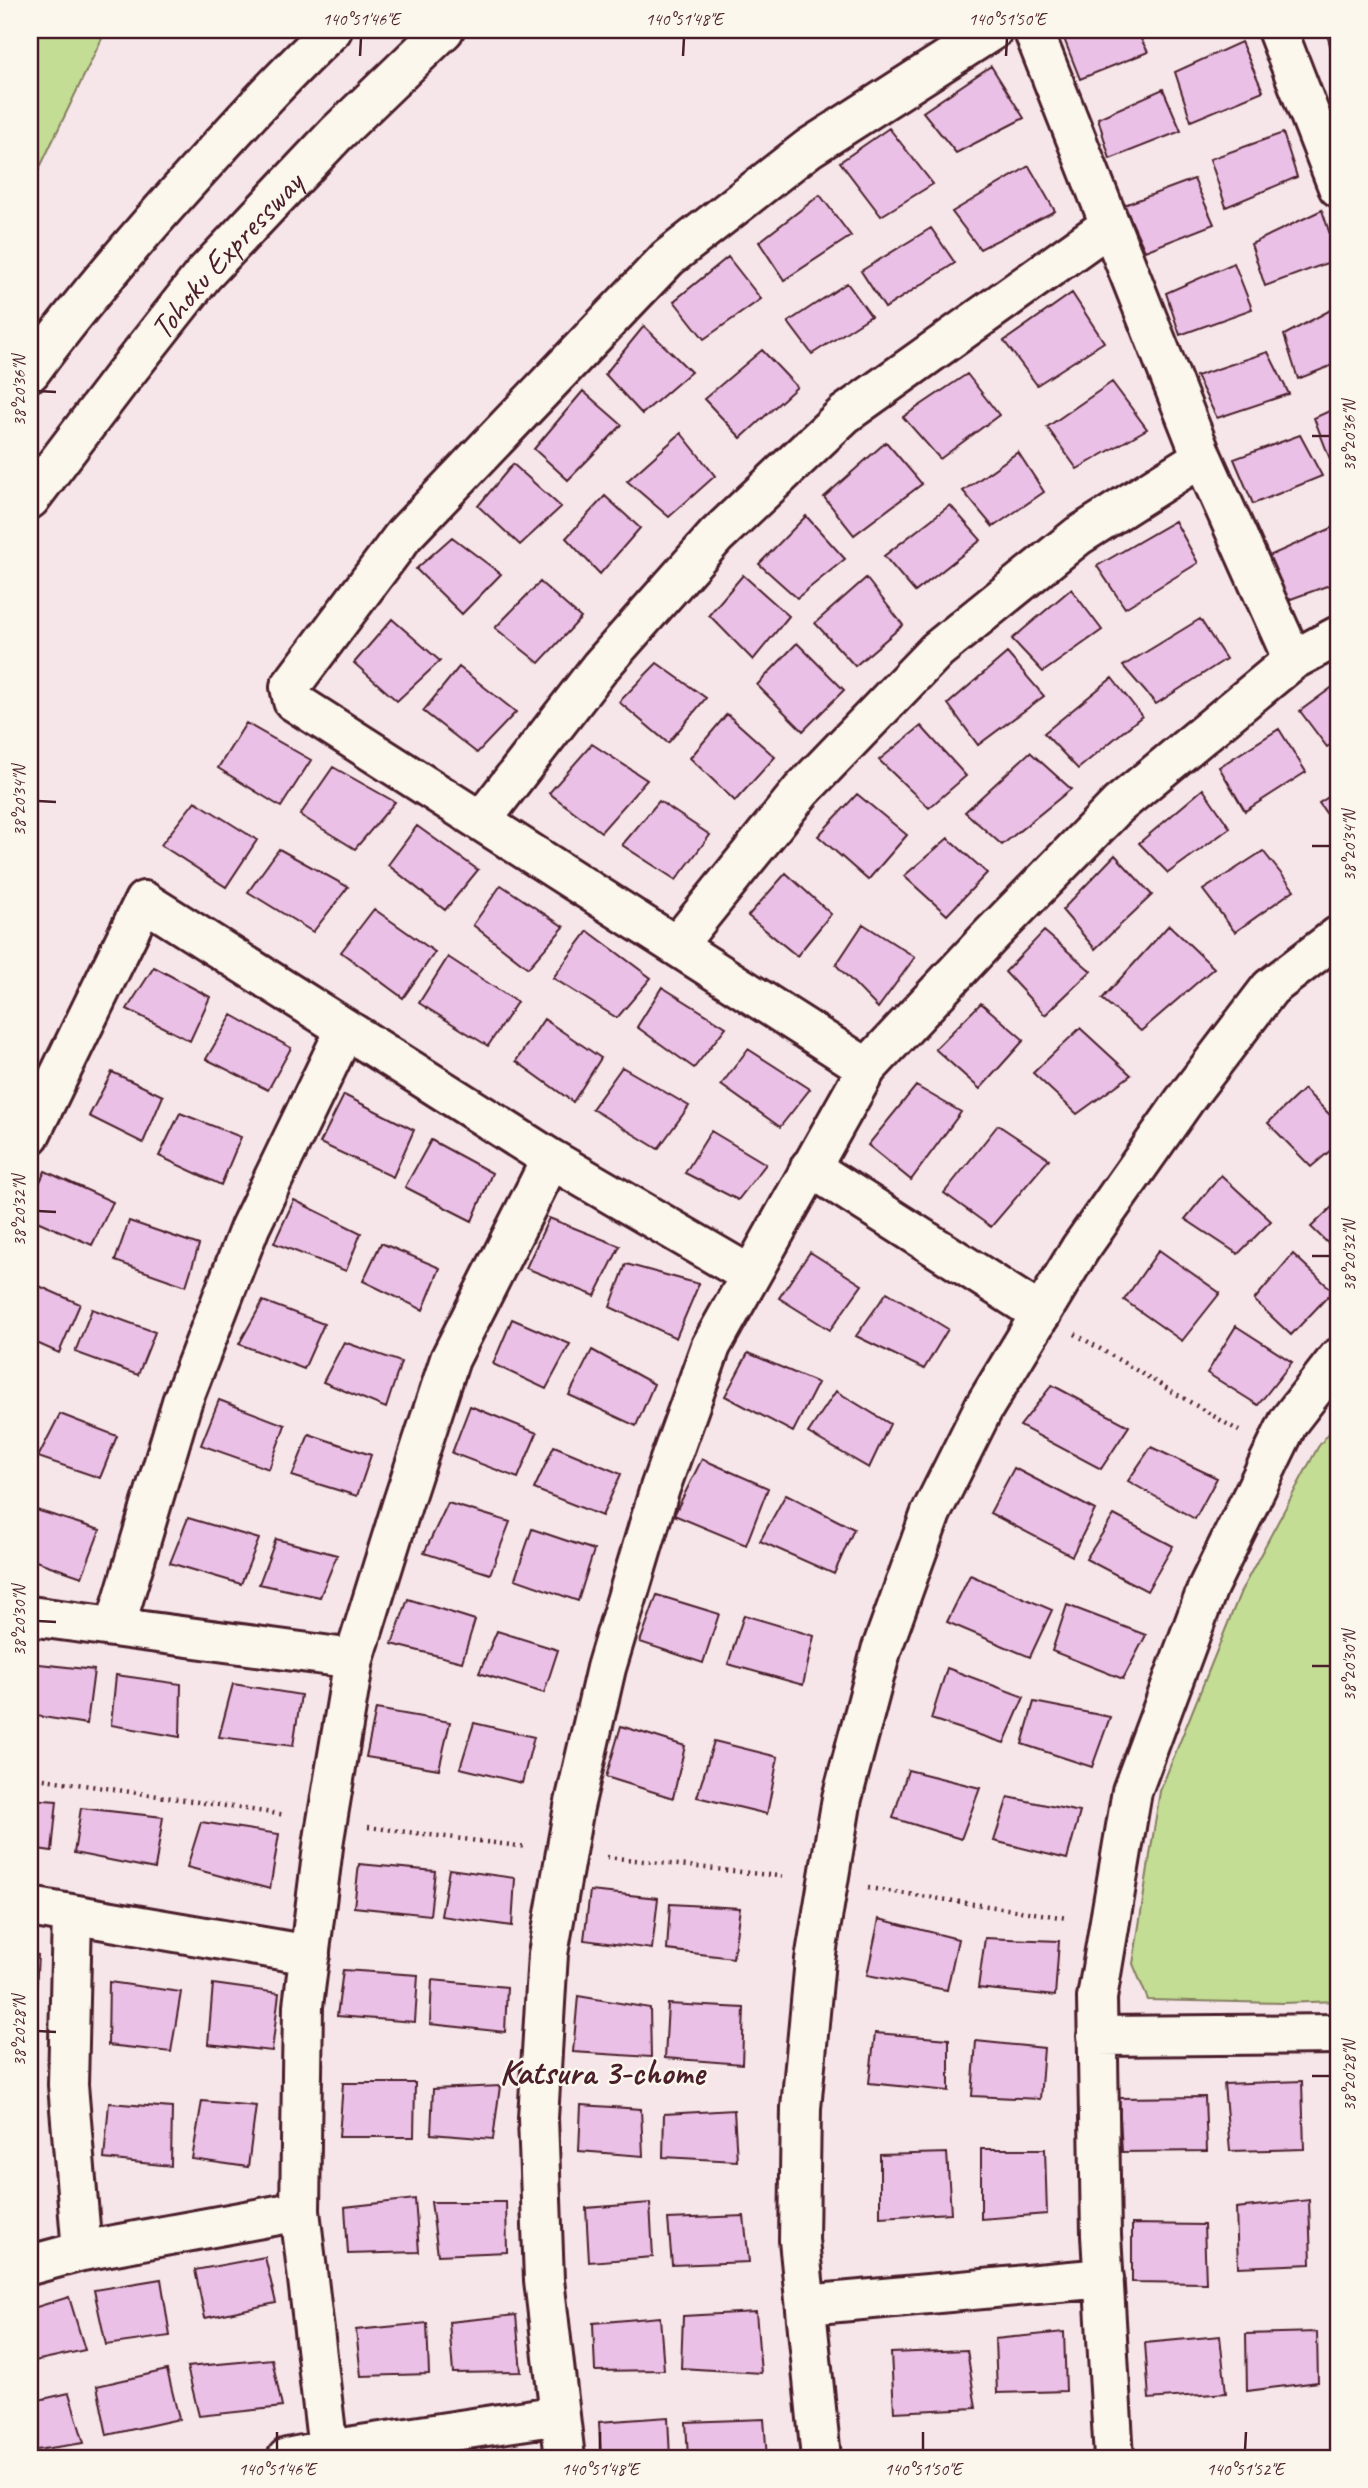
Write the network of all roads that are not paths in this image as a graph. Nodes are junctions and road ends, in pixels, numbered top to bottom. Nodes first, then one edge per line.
1 (332, 30) edge
2 (444, 30) edge
3 (993, 30) edge
4 (1033, 30) edge
5 (1278, 30) edge
6 (1338, 187) edge
7 (1110, 225) junction
8 (30, 372) edge
9 (1202, 457) junction
10 (30, 499) edge
11 (1338, 636) edge
12 (1293, 660) junction
13 (481, 821) junction
14 (1338, 936) edge
15 (677, 945) junction
16 (345, 1030) junction
17 (867, 1068) junction
18 (30, 1135) edge
19 (551, 1159) junction
20 (810, 1167) junction
21 (750, 1275) junction
22 (1041, 1314) junction
23 (1338, 1358) edge
24 (30, 1616) edge
25 (115, 1627) junction
26 (354, 1660) junction
27 (30, 1907) edge
28 (72, 1914) junction
29 (310, 1955) junction
30 (1338, 2034) edge
31 (1097, 2036) junction
32 (300, 2211) junction
33 (82, 2252) junction
34 (30, 2265) edge
35 (1104, 2278) junction
36 (806, 2305) junction
37 (560, 2415) junction
38 (328, 2450) junction
39 (287, 2458) edge
40 (565, 2458) edge
41 (821, 2458) edge
42 (1114, 2458) edge

1 - 8 main road
2 - 10 main road, Tohoku Expressway
3 - 13 main road
4 - 7 main road
5 - 6 main road
7 - 9 main road
7 - 13 main road
9 - 12 main road
9 - 15 main road
11 - 12 main road
12 - 17 main road
13 - 15 main road
14 - 22 main road
15 - 17 main road
16 - 18 main road
16 - 19 main road
16 - 25 main road
17 - 20 main road
19 - 21 main road
19 - 26 main road
20 - 21 main road
20 - 22 main road
21 - 37 main road
22 - 36 main road
23 - 31 main road
24 - 25 main road
25 - 26 main road
26 - 29 main road
27 - 28 main road
28 - 29 main road
28 - 33 main road
29 - 32 main road
30 - 31 main road
31 - 35 main road
32 - 33 main road
32 - 38 main road
33 - 34 main road
35 - 36 main road
35 - 42 main road
36 - 41 main road
37 - 38 main road
37 - 40 main road
38 - 39 main road

